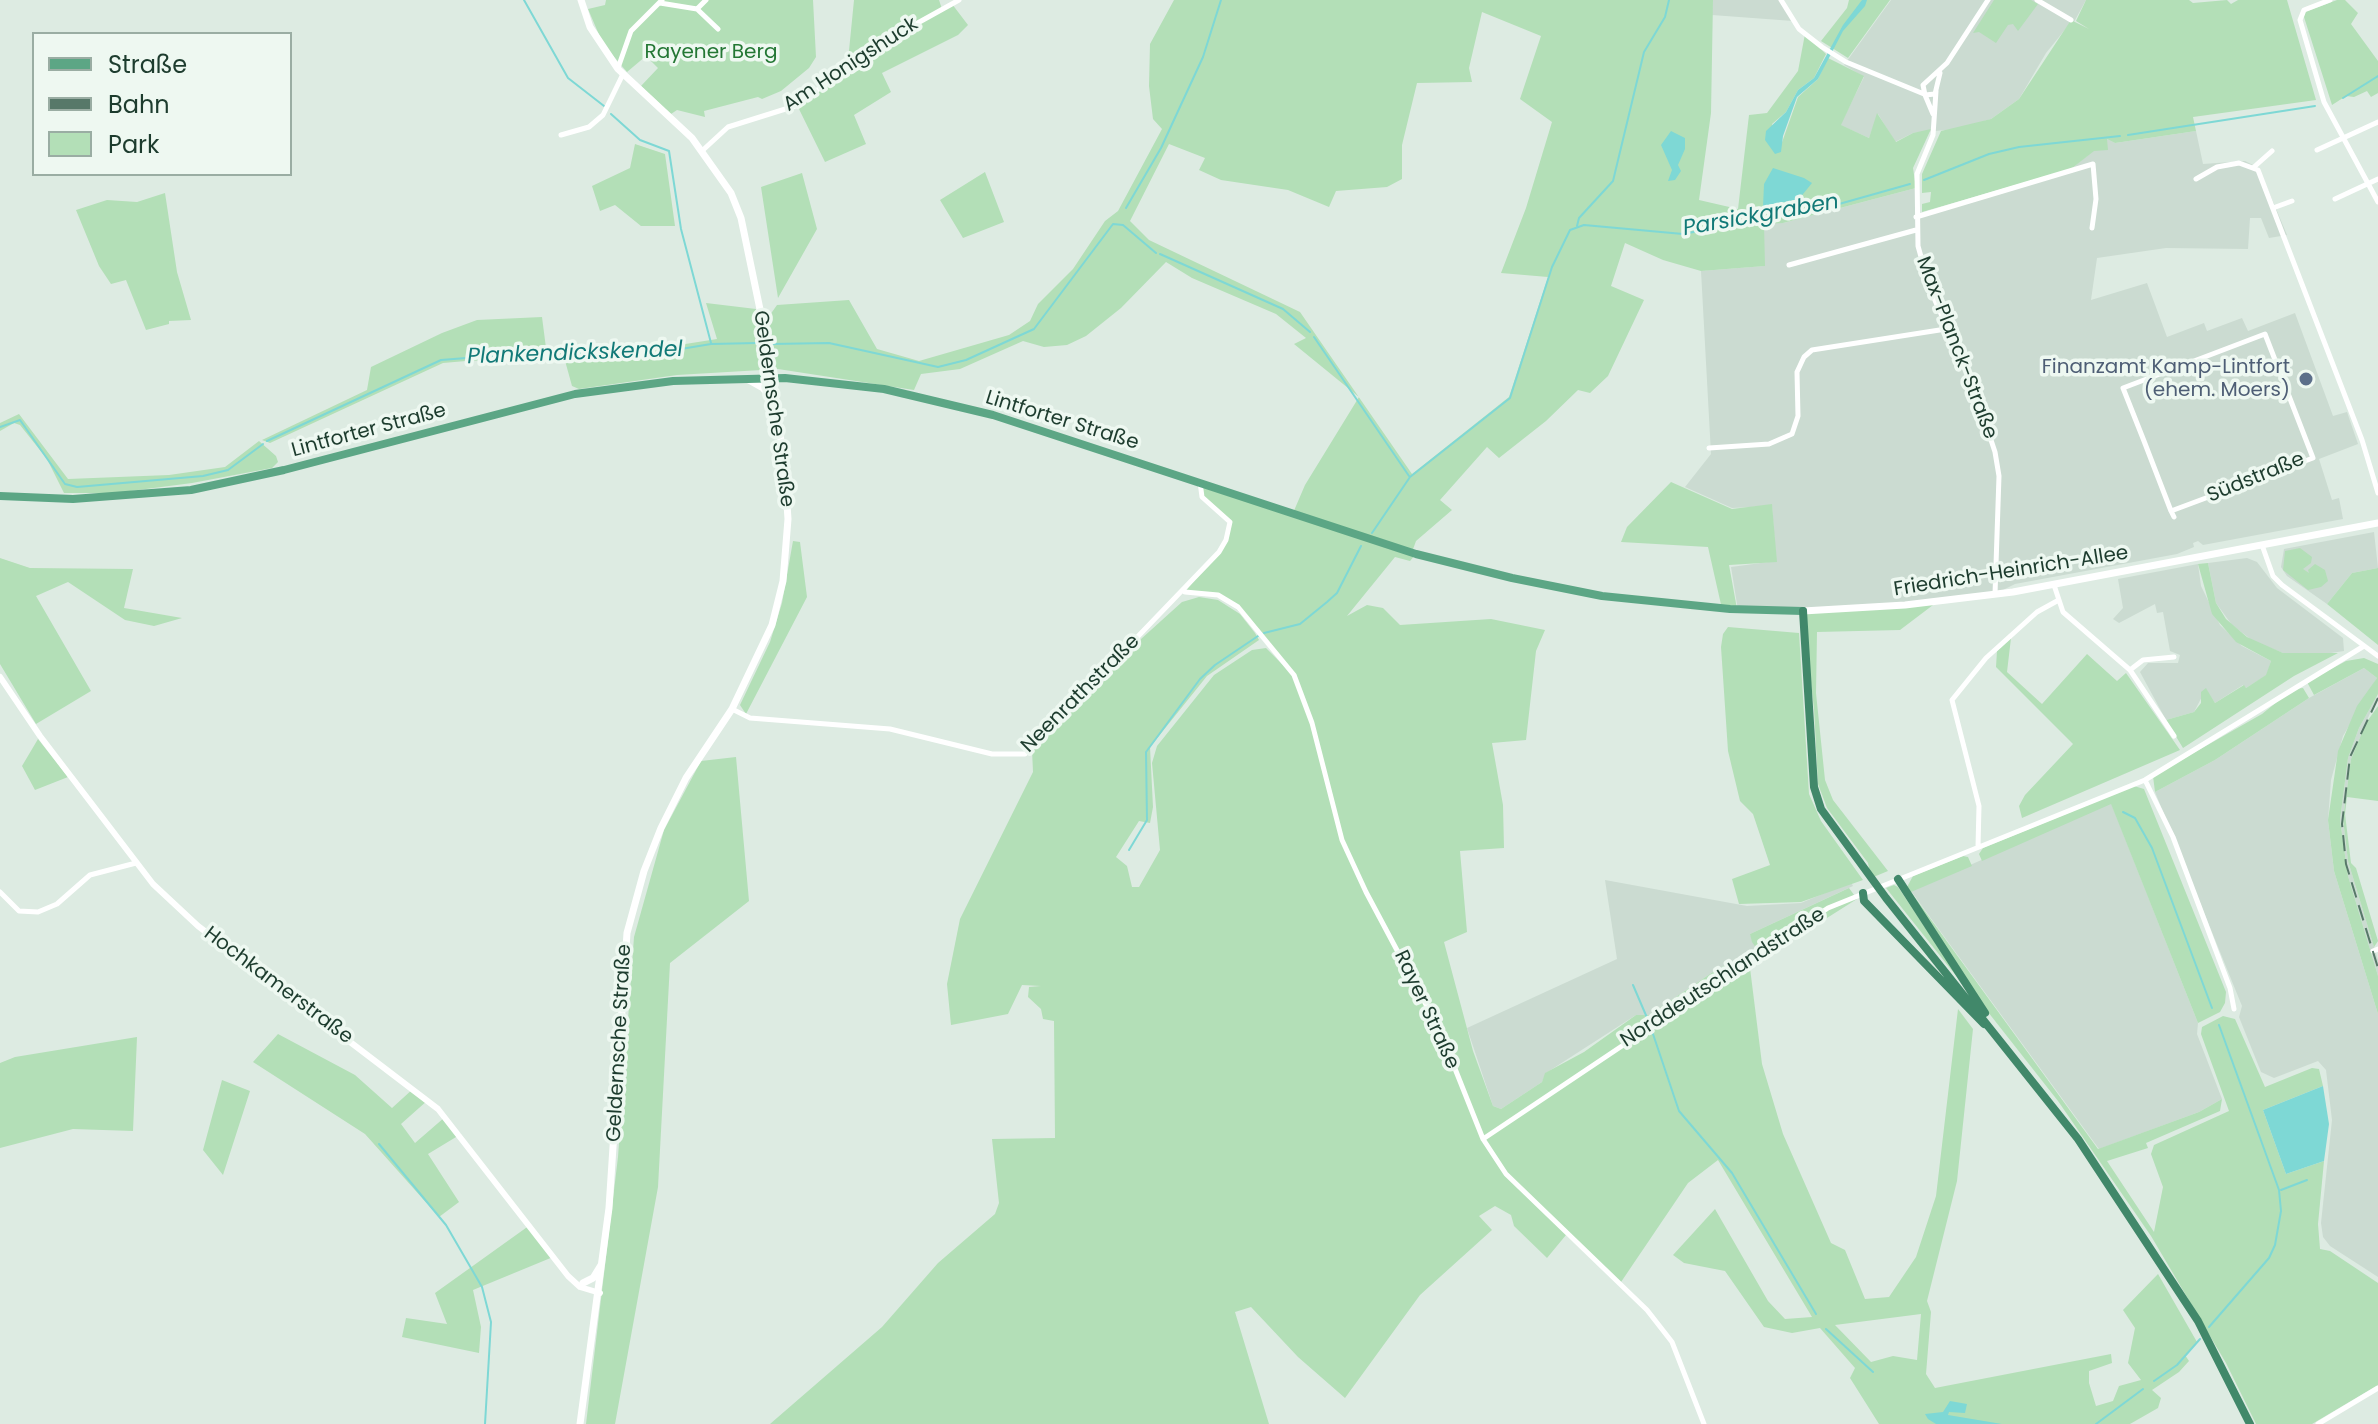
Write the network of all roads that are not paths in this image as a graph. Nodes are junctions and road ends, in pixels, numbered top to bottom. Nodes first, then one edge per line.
1 (581, 0) edge
2 (706, 0) edge
3 (959, 0) edge
4 (1781, 0) edge
5 (1988, 0) edge
6 (2037, 0) edge
7 (2330, 0) edge
8 (661, 1) edge
9 (697, 9) junction
10 (2071, 20) dead end
11 (718, 29) dead end
12 (620, 71) junction
13 (1940, 73) junction
14 (1927, 82) junction
15 (1911, 87) junction
16 (1936, 90) junction
17 (1924, 94) junction
18 (2378, 122) edge
19 (1935, 123) junction
20 (561, 135) dead end
21 (2344, 140) junction
22 (703, 150) junction
23 (2317, 150) dead end
24 (2272, 151) dead end
25 (2254, 167) junction
26 (2196, 179) dead end
27 (2378, 179) edge
28 (2368, 184) junction
29 (2335, 199) dead end
30 (2292, 201) dead end
31 (2378, 202) edge
32 (2273, 208) junction
33 (1916, 217) junction
34 (2092, 228) dead end
35 (1916, 230) junction
36 (1789, 265) dead end
37 (1946, 329) junction
38 (745, 378) junction
39 (771, 378) junction
40 (774, 405) junction
41 (1709, 448) dead end
42 (1200, 482) junction
43 (2378, 493) edge
44 (0, 496) edge
45 (2172, 514) joint
46 (2378, 523) edge
47 (1363, 536) joint
48 (2262, 545) junction
49 (2054, 585) junction
50 (1185, 592) junction
51 (1995, 594) junction
52 (2057, 601) junction
53 (1803, 611) junction
54 (2364, 646) junction
55 (2378, 656) edge
56 (2174, 657) dead end
57 (2130, 670) junction
58 (0, 677) edge
59 (732, 709) junction
60 (2174, 736) dead end
61 (2145, 780) junction
62 (1978, 847) junction
63 (137, 863) junction
64 (1898, 879) junction
65 (0, 892) edge
66 (1863, 893) junction
67 (2234, 1009) dead end
68 (1997, 1034) junction
69 (1483, 1139) junction
70 (604, 1259) junction
71 (573, 1280) junction
72 (583, 1283) junction
73 (600, 1290) junction
74 (2378, 1388) edge
75 (580, 1424) edge
76 (1704, 1424) edge
77 (2250, 1424) edge
78 (2318, 1424) edge

1 - 12 main road, Geldernsche Straße
2 - 9 street
3 - 22 street, Am Honigshuck
4 - 15 street
5 - 13 street
6 - 10 street
7 - 21 street
8 - 9 street
8 - 12 street
9 - 11 street
12 - 20 street
12 - 22 main road, Geldernsche Straße
13 - 14 street
13 - 16 street, Max-Planck-Straße
14 - 15 street
14 - 16 street
14 - 17 street
15 - 17 street
16 - 17 street
16 - 19 street, Max-Planck-Straße
17 - 19 street
18 - 21 street
19 - 33 street, Max-Planck-Straße
21 - 23 street
21 - 28 street
22 - 39 main road, Geldernsche Straße
24 - 25 street
25 - 26 street
25 - 32 street
27 - 28 street
28 - 29 street
28 - 31 street
30 - 32 street
32 - 43 street
33 - 34 street
33 - 35 street, Max-Planck-Straße
35 - 36 street
35 - 37 street, Max-Planck-Straße
37 - 41 street
37 - 51 street, Max-Planck-Straße
38 - 39 main road, Lintforter Straße
38 - 40 main road
38 - 44 main road, Lintforter Straße
39 - 40 main road, Geldernsche Straße
39 - 42 main road, Lintforter Straße
40 - 59 main road, Geldernsche Straße
42 - 47 main road, Lintforter Straße
42 - 50 street, Neenrathstraße
45 - 45 street, Südstraße
46 - 48 main road, Friedrich-Heinrich-Allee
47 - 53 main road, Friedrich-Heinrich-Allee
48 - 49 main road, Friedrich-Heinrich-Allee
48 - 54 street
49 - 51 main road, Friedrich-Heinrich-Allee
49 - 52 street
50 - 59 street, Neenrathstraße
50 - 69 street, Rayer Straße
51 - 53 main road, Friedrich-Heinrich-Allee
52 - 57 street
52 - 62 street
53 - 68 highway
54 - 55 street
54 - 61 street, Norddeutschlandstraße
56 - 57 street
57 - 60 street
58 - 63 street, Hochkamerstraße
59 - 70 main road, Geldernsche Straße
61 - 62 street, Norddeutschlandstraße
61 - 67 street
62 - 64 street, Norddeutschlandstraße
63 - 65 street
63 - 71 street, Hochkamerstraße
64 - 66 street, Norddeutschlandstraße
64 - 68 highway
66 - 68 highway
66 - 69 street, Norddeutschlandstraße
68 - 77 highway
69 - 76 street, Rayer Straße
70 - 72 main road
70 - 73 main road, Geldernsche Straße
71 - 72 street
71 - 73 street, Hochkamerstraße
72 - 73 street
73 - 75 main road, Geldernsche Straße
74 - 78 street

